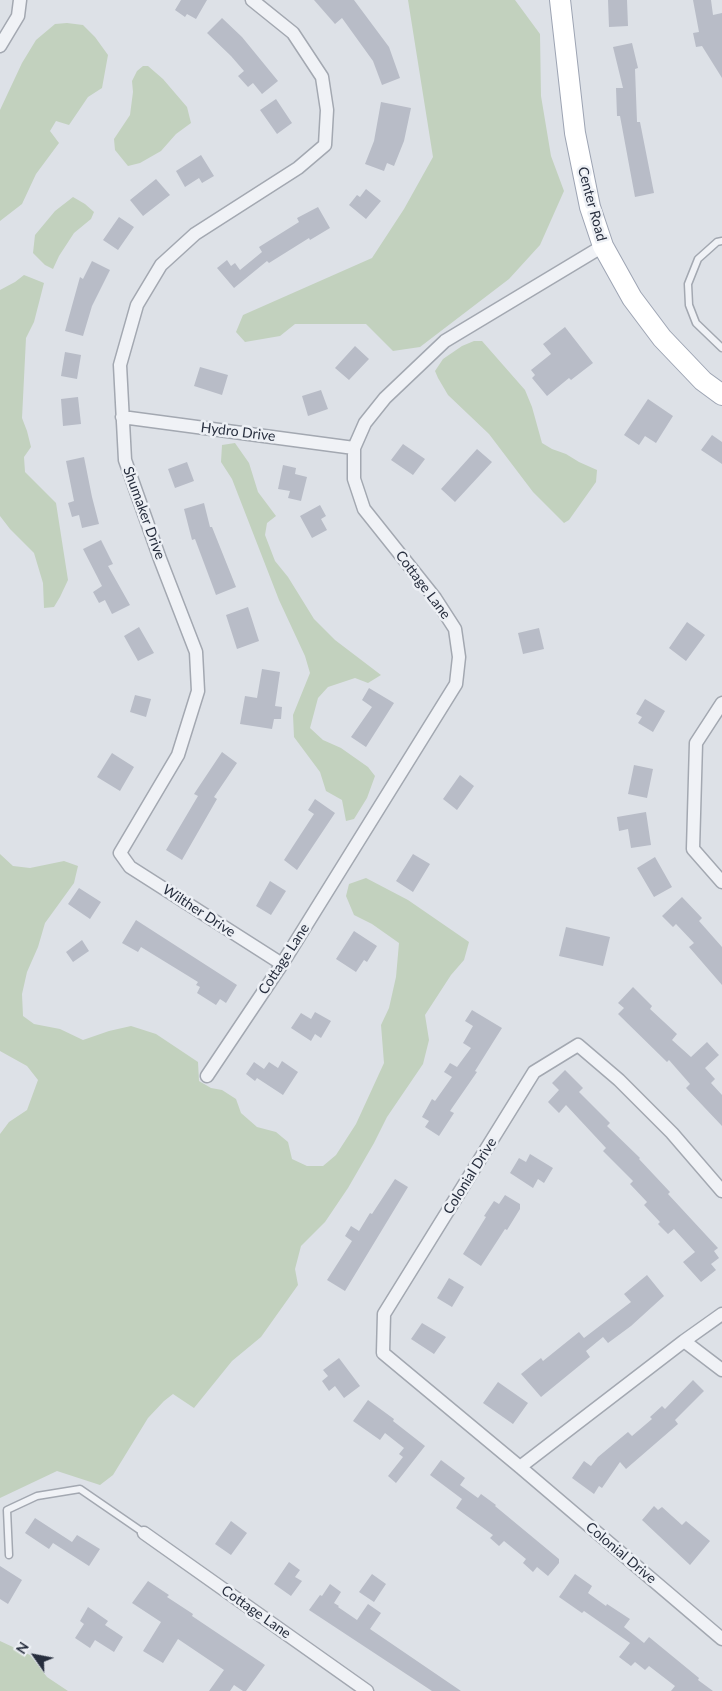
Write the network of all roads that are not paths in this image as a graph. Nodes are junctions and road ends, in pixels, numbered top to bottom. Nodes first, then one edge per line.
1 (20, 0) edge
2 (252, 0) edge
3 (560, 0) edge
4 (0, 46) edge
5 (722, 241) edge
6 (603, 246) junction
7 (722, 348) edge
8 (722, 395) edge
9 (122, 417) junction
10 (354, 448) junction
11 (722, 702) edge
12 (120, 853) joint
13 (722, 882) edge
14 (282, 964) junction
15 (207, 1076) dead end
16 (722, 1191) edge
17 (722, 1314) edge
18 (684, 1340) junction
19 (722, 1370) edge
20 (520, 1467) junction
21 (144, 1533) joint
22 (9, 1555) dead end
23 (722, 1639) edge
24 (367, 1691) edge

1 - 4 street
2 - 9 street, Shumaker Drive
3 - 6 main road, Center Road
5 - 7 lane
6 - 8 main road, Center Road
6 - 10 street, Cottage Lane
9 - 10 street, Hydro Drive
9 - 12 street, Shumaker Drive
10 - 14 street, Cottage Lane
11 - 13 street
12 - 14 street, Wilther Drive
14 - 15 street, Cottage Lane
16 - 20 street, Colonial Drive
17 - 18 street
18 - 19 street
18 - 20 street
20 - 23 street, Colonial Drive
21 - 22 lane
21 - 24 street, Cottage Lane

